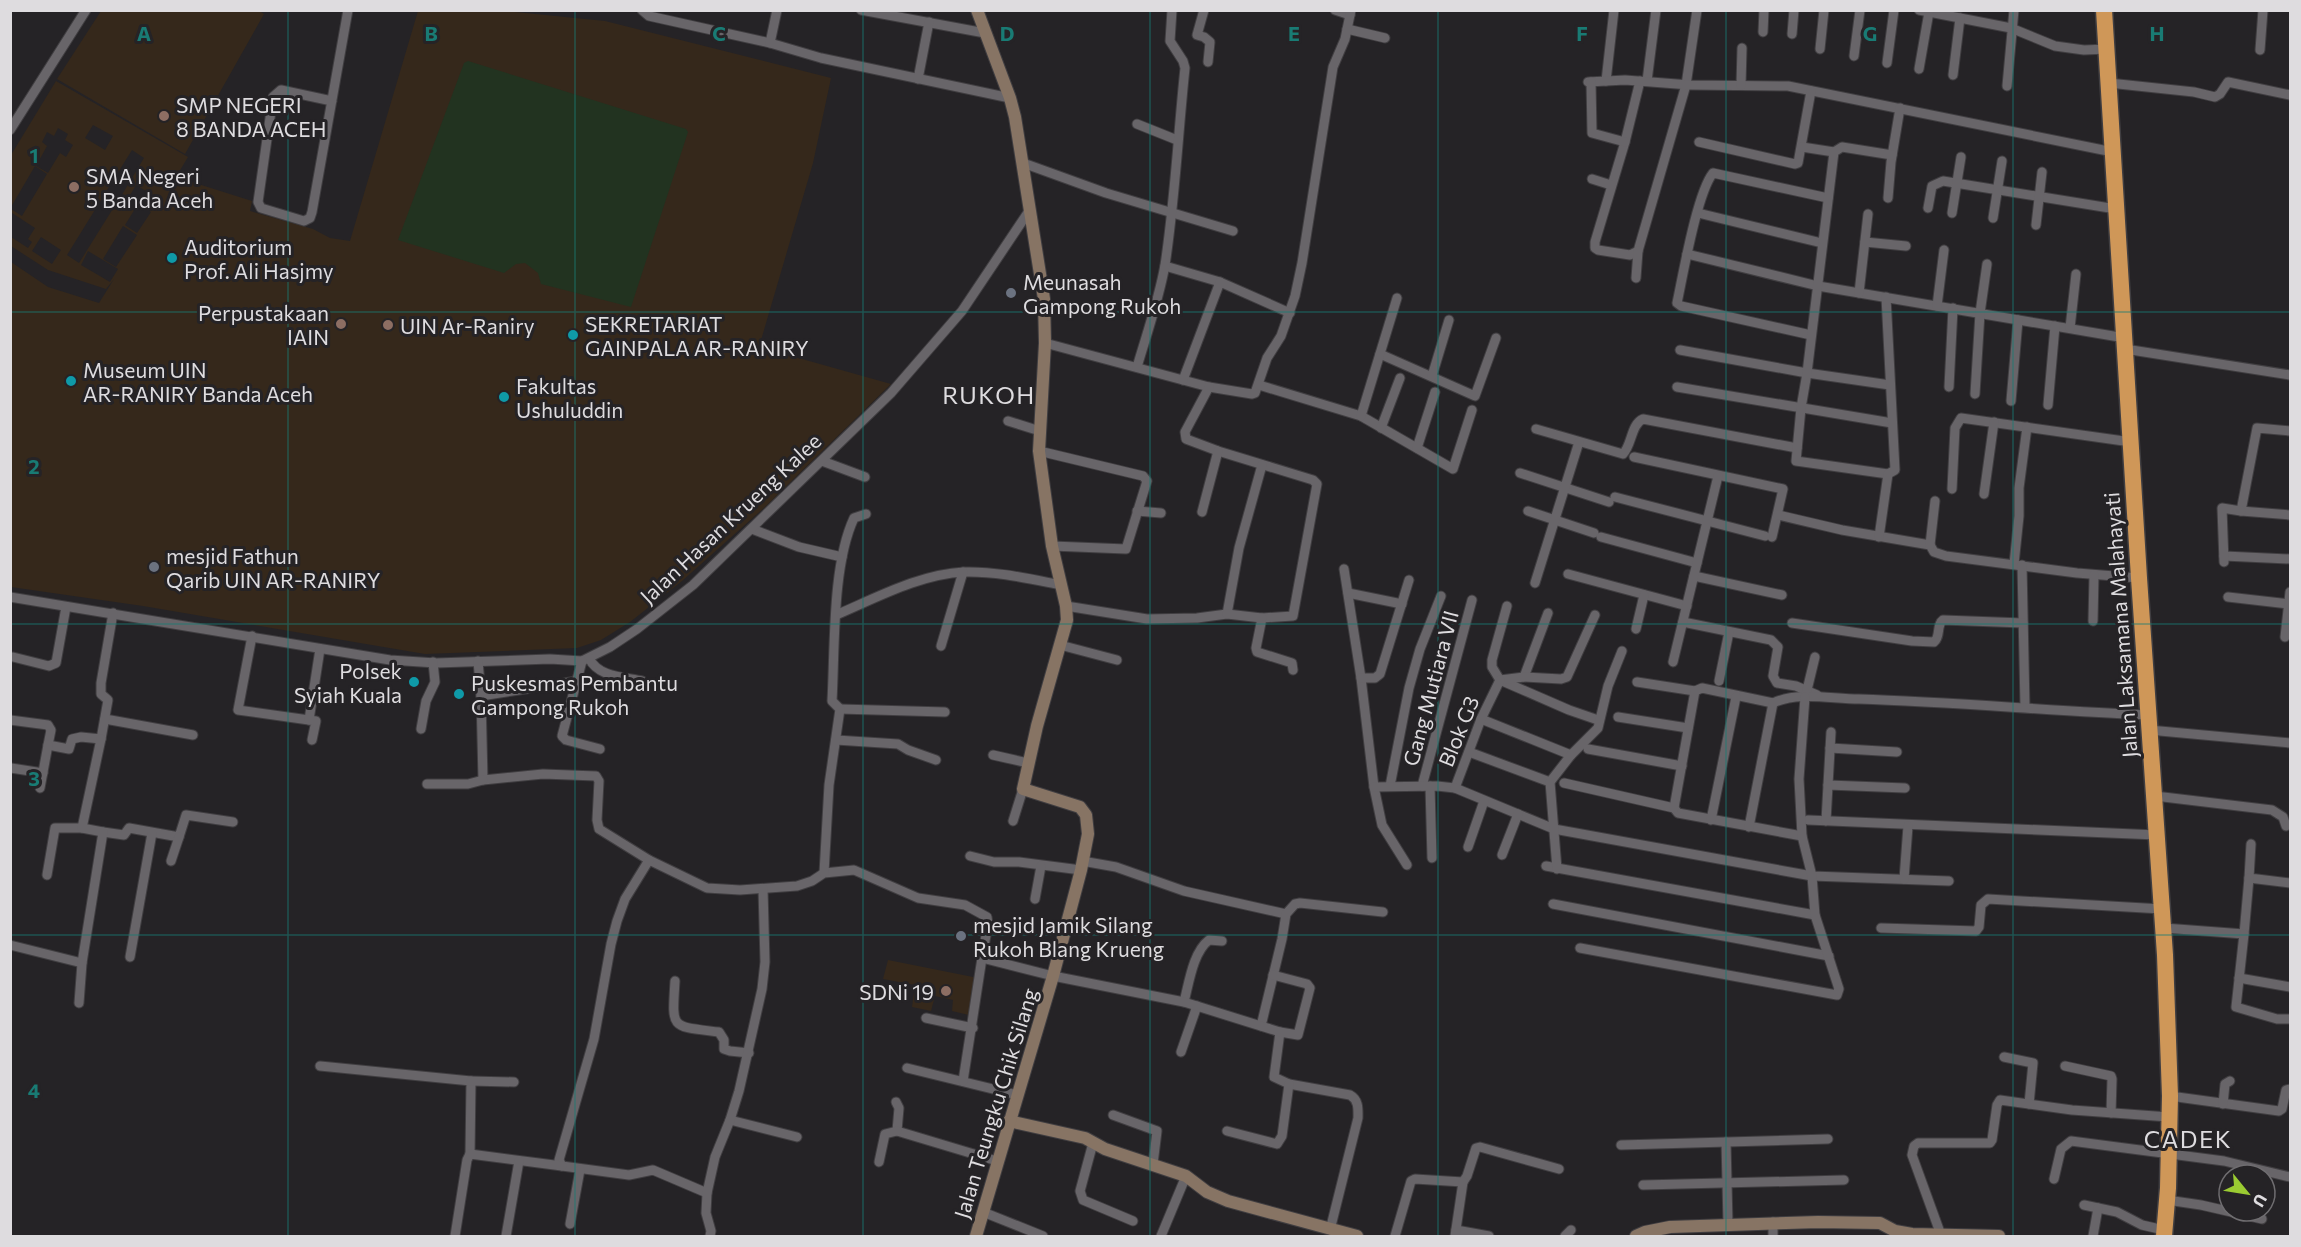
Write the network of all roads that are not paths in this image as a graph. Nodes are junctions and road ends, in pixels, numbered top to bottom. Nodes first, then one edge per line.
1 (86, 10) edge
2 (348, 10) edge
3 (642, 10) edge
4 (777, 10) edge
5 (861, 10) edge
6 (976, 10) edge
7 (1172, 10) edge
8 (1204, 10) edge
9 (1335, 10) edge
10 (1614, 10) edge
11 (1656, 10) edge
12 (1697, 10) edge
13 (1764, 10) edge
14 (1794, 10) edge
15 (1824, 10) edge
16 (1860, 10) edge
17 (1894, 10) edge
18 (1978, 10) edge
19 (2014, 10) edge
20 (2104, 10) edge
21 (2263, 10) edge
22 (1924, 11) edge
23 (1351, 13) edge
24 (1942, 13) edge
25 (1960, 18) junction
26 (1977, 21) junction
27 (929, 22) junction
28 (2012, 28) junction
29 (1347, 29) junction
30 (1763, 32) dead end
31 (986, 33) junction
32 (1792, 34) dead end
33 (1385, 38) dead end
34 (770, 43) junction
35 (1742, 48) dead end
36 (1820, 50) dead end
37 (2107, 50) junction
38 (2260, 50) dead end
39 (1854, 56) dead end
40 (1208, 62) dead end
41 (1887, 63) dead end
42 (1920, 69) dead end
43 (1953, 75) dead end
44 (918, 79) junction
45 (1606, 81) junction
46 (1643, 81) junction
47 (2109, 83) junction
48 (1686, 85) junction
49 (1741, 85) junction
50 (2007, 86) dead end
51 (1811, 91) junction
52 (2290, 95) edge
53 (1010, 98) junction
54 (332, 101) junction
55 (1900, 108) junction
56 (1137, 124) dead end
57 (10, 130) edge
58 (1177, 140) junction
59 (1624, 142) junction
60 (1699, 142) dead end
61 (1802, 147) junction
62 (1834, 152) junction
63 (2113, 152) junction
64 (1892, 155) junction
65 (1961, 157) dead end
66 (2002, 161) dead end
67 (1023, 164) junction
68 (2042, 172) dead end
69 (1592, 179) dead end
70 (1956, 183) junction
71 (1611, 185) junction
72 (1998, 190) junction
73 (2039, 196) junction
74 (1828, 198) junction
75 (1888, 198) dead end
76 (1928, 208) dead end
77 (2116, 209) junction
78 (1029, 211) junction
79 (1698, 213) junction
80 (1952, 213) dead end
81 (1171, 214) junction
82 (1868, 214) dead end
83 (1993, 218) dead end
84 (2036, 225) dead end
85 (1233, 231) dead end
86 (1865, 242) junction
87 (1822, 243) junction
88 (1906, 246) dead end
89 (1944, 250) dead end
90 (1638, 251) junction
91 (1687, 254) junction
92 (1987, 264) dead end
93 (1164, 266) junction
94 (2076, 274) dead end
95 (1636, 278) dead end
96 (1220, 282) junction
97 (1818, 286) junction
98 (1859, 293) junction
99 (1886, 297) junction
100 (1397, 298) dead end
101 (1937, 306) junction
102 (1953, 308) junction
103 (1290, 313) junction
104 (1980, 313) junction
105 (1449, 320) dead end
106 (2018, 320) junction
107 (2055, 326) junction
108 (2070, 328) junction
109 (1811, 335) junction
110 (1496, 338) dead end
111 (1045, 343) junction
112 (2125, 343) junction
113 (1680, 350) dead end
114 (1380, 354) junction
115 (1137, 367) junction
116 (1807, 373) junction
117 (2290, 375) edge
118 (1432, 376) junction
119 (1400, 378) dead end
120 (1183, 380) junction
121 (1890, 385) junction
122 (1259, 386) junction
123 (1209, 387) junction
124 (1677, 387) dead end
125 (1949, 387) dead end
126 (1435, 392) dead end
127 (1975, 394) dead end
128 (2012, 401) dead end
129 (2048, 405) dead end
130 (1801, 408) junction
131 (1472, 410) dead end
132 (1360, 416) junction
133 (1008, 421) dead end
134 (1994, 422) junction
135 (1892, 423) junction
136 (2027, 427) junction
137 (1381, 428) junction
138 (1536, 429) dead end
139 (1040, 431) junction
140 (2290, 431) edge
141 (1579, 442) junction
142 (2131, 442) junction
143 (1417, 448) junction
144 (1797, 448) junction
145 (1039, 451) junction
146 (1218, 451) junction
147 (1634, 457) dead end
148 (822, 461) junction
149 (1262, 465) junction
150 (1520, 473) dead end
151 (1888, 474) junction
152 (1718, 476) junction
153 (865, 477) dead end
154 (1564, 488) junction
155 (1952, 489) dead end
156 (1984, 494) dead end
157 (1935, 501) dead end
158 (1137, 511) junction
159 (1528, 511) dead end
160 (2241, 511) junction
161 (1202, 512) dead end
162 (1161, 513) dead end
163 (866, 514) dead end
164 (1778, 515) junction
165 (2290, 515) edge
166 (1554, 520) junction
167 (1708, 521) junction
168 (752, 529) junction
169 (1879, 537) junction
170 (1930, 545) junction
171 (1052, 546) junction
172 (842, 557) junction
173 (2290, 560) edge
174 (1697, 563) junction
175 (2018, 565) junction
176 (1344, 569) dead end
177 (963, 572) junction
178 (1568, 574) dead end
179 (2094, 575) junction
180 (1694, 576) junction
181 (2139, 578) junction
182 (1409, 580) dead end
183 (1534, 583) dead end
184 (1061, 585) junction
185 (2290, 592) edge
186 (1348, 593) junction
187 (1644, 595) junction
188 (1782, 595) dead end
189 (1441, 596) dead end
190 (10, 597) edge
191 (2228, 597) dead end
192 (1472, 600) dead end
193 (1402, 604) junction
194 (2289, 604) junction
195 (1066, 606) junction
196 (1507, 606) dead end
197 (1687, 606) junction
198 (66, 608) junction
199 (113, 613) junction
200 (1548, 613) dead end
201 (1227, 614) junction
202 (836, 615) junction
203 (1595, 615) dead end
204 (1262, 618) junction
205 (2093, 621) dead end
206 (1683, 622) junction
207 (1792, 623) dead end
208 (2023, 623) junction
209 (1636, 629) dead end
210 (1729, 633) junction
211 (252, 636) junction
212 (2285, 637) dead end
213 (1060, 645) junction
214 (941, 646) dead end
215 (320, 649) junction
216 (1623, 651) dead end
217 (13, 657) dead end
218 (1815, 657) dead end
219 (585, 660) junction
220 (1117, 660) dead end
221 (478, 661) junction
222 (432, 662) junction
223 (1674, 662) dead end
224 (1293, 670) dead end
225 (1524, 677) junction
226 (1361, 678) junction
227 (1500, 680) junction
228 (577, 681) junction
229 (642, 681) dead end
230 (1719, 681) dead end
231 (1637, 682) dead end
232 (1695, 691) junction
233 (1806, 693) junction
234 (482, 696) junction
235 (1736, 697) junction
236 (1773, 703) junction
237 (2025, 707) junction
238 (840, 709) junction
239 (945, 712) dead end
240 (1618, 717) dead end
241 (105, 719) junction
242 (1481, 719) junction
243 (10, 720) edge
244 (309, 720) junction
245 (1598, 720) junction
246 (2148, 722) junction
247 (1689, 728) junction
248 (421, 729) dead end
249 (1831, 732) dead end
250 (193, 735) dead end
251 (101, 738) junction
252 (312, 740) dead end
253 (836, 740) junction
254 (2290, 743) edge
255 (48, 745) junction
256 (1830, 748) junction
257 (600, 749) dead end
258 (1588, 749) dead end
259 (1897, 752) dead end
260 (1469, 753) junction
261 (993, 755) dead end
262 (1571, 755) junction
263 (936, 760) dead end
264 (1028, 763) junction
265 (1682, 766) junction
266 (11, 768) edge
267 (42, 773) junction
268 (483, 780) junction
269 (1550, 783) junction
270 (1564, 783) dead end
271 (427, 784) dead end
272 (1828, 785) junction
273 (1390, 786) junction
274 (1426, 786) junction
275 (1374, 787) junction
276 (39, 788) dead end
277 (1455, 788) junction
278 (1905, 788) dead end
279 (1023, 789) junction
280 (2155, 796) junction
281 (1484, 801) junction
282 (1674, 808) junction
283 (1518, 814) junction
284 (1711, 820) junction
285 (1808, 820) dead end
286 (1013, 821) dead end
287 (1826, 821) junction
288 (233, 822) dead end
289 (1908, 826) junction
290 (2286, 826) dead end
291 (1749, 827) junction
292 (82, 828) junction
293 (1554, 829) junction
294 (103, 832) junction
295 (152, 833) junction
296 (2157, 835) junction
297 (1802, 836) junction
298 (179, 837) junction
299 (2251, 844) dead end
300 (1468, 847) dead end
301 (1502, 855) dead end
302 (970, 856) dead end
303 (1432, 858) dead end
304 (649, 860) junction
305 (171, 861) dead end
306 (1082, 865) junction
307 (1407, 865) dead end
308 (1041, 866) junction
309 (1546, 866) dead end
310 (1557, 869) junction
311 (824, 873) junction
312 (47, 875) dead end
313 (1812, 876) junction
314 (2249, 878) junction
315 (1904, 879) junction
316 (1948, 880) dead end
317 (2290, 883) edge
318 (763, 889) junction
319 (1035, 899) dead end
320 (1553, 904) dead end
321 (2162, 909) junction
322 (1383, 912) dead end
323 (1286, 914) junction
324 (1815, 915) junction
325 (1881, 928) dead end
326 (2164, 928) junction
327 (2244, 934) junction
328 (1222, 941) dead end
329 (10, 945) edge
330 (1580, 948) dead end
331 (1829, 956) junction
332 (129, 957) dead end
333 (982, 958) junction
334 (82, 963) junction
335 (1273, 975) junction
336 (1053, 976) junction
337 (2239, 978) junction
338 (675, 981) dead end
339 (2290, 987) edge
340 (1184, 1002) junction
341 (79, 1003) dead end
342 (1197, 1006) junction
343 (926, 1018) dead end
344 (2290, 1019) edge
345 (1262, 1026) junction
346 (973, 1028) junction
347 (1280, 1032) junction
348 (1181, 1052) dead end
349 (749, 1053) junction
350 (2004, 1057) dead end
351 (320, 1066) dead end
352 (2065, 1066) dead end
353 (907, 1068) dead end
354 (471, 1081) junction
355 (514, 1082) dead end
356 (963, 1082) junction
357 (2230, 1082) dead end
358 (1289, 1084) junction
359 (2290, 1089) edge
360 (1017, 1095) junction
361 (2170, 1096) junction
362 (896, 1102) dead end
363 (2029, 1104) junction
364 (2223, 1104) junction
365 (2111, 1113) junction
366 (1113, 1115) dead end
367 (2169, 1117) junction
368 (730, 1120) junction
369 (1009, 1121) junction
370 (897, 1131) junction
371 (1227, 1131) dead end
372 (797, 1137) dead end
373 (1828, 1139) dead end
374 (1726, 1142) junction
375 (1093, 1143) junction
376 (1621, 1145) dead end
377 (2168, 1153) junction
378 (470, 1154) junction
379 (519, 1161) junction
380 (997, 1161) junction
381 (879, 1162) dead end
382 (1153, 1164) junction
383 (562, 1166) junction
384 (580, 1170) junction
385 (1559, 1170) dead end
386 (1186, 1176) junction
387 (2290, 1177) edge
388 (2055, 1179) dead end
389 (1844, 1180) dead end
390 (1463, 1182) junction
391 (1727, 1183) junction
392 (1643, 1185) dead end
393 (707, 1193) junction
394 (2167, 1200) junction
395 (2084, 1205) dead end
396 (2098, 1208) junction
397 (2217, 1209) edge
398 (983, 1212) junction
399 (1133, 1221) dead end
400 (1773, 1222) junction
401 (570, 1224) dead end
402 (1728, 1224) junction
403 (1328, 1232) edge
404 (1455, 1233) edge
405 (2164, 1233) edge
406 (1912, 1235) edge
407 (1941, 1235) edge
408 (454, 1236) edge
409 (506, 1236) edge
410 (710, 1236) edge
411 (976, 1236) edge
412 (1043, 1236) edge
413 (1161, 1236) edge
414 (1357, 1236) edge
415 (1395, 1236) edge
416 (1489, 1236) edge
417 (1636, 1236) edge
418 (1773, 1236) edge
419 (1999, 1236) edge
420 (2093, 1236) edge

1 - 57 street
2 - 54 street
3 - 34 street
4 - 34 street
5 - 27 street
6 - 31 street
7 - 58 street
8 - 40 street
9 - 23 street
10 - 45 street
11 - 46 street
12 - 48 street
13 - 30 street
14 - 32 street
15 - 36 street
16 - 39 street
17 - 41 street
18 - 26 street
19 - 28 street
20 - 37 highway, Jalan Laksamana Malahayati
21 - 38 street
22 - 24 street
22 - 42 street
23 - 29 street
24 - 25 street
25 - 26 street
25 - 43 street
26 - 28 street
27 - 31 street
27 - 44 street
28 - 37 street
28 - 50 street
29 - 33 street
29 - 103 street
31 - 53 street
34 - 44 street
35 - 49 street
37 - 47 highway, Jalan Laksamana Malahayati
44 - 53 street
45 - 46 street
45 - 59 street
46 - 48 street
46 - 59 street
47 - 52 street
47 - 63 highway, Jalan Laksamana Malahayati
48 - 49 street
48 - 90 street
49 - 51 street
51 - 55 street
51 - 61 street
53 - 67 street
54 - 54 street
55 - 63 street
55 - 64 street
56 - 58 street
58 - 81 street
59 - 71 street
60 - 61 street
61 - 62 street
62 - 64 street
62 - 74 street
63 - 77 highway, Jalan Laksamana Malahayati
64 - 75 street
65 - 70 street
66 - 72 street
67 - 78 street
67 - 81 street
68 - 73 street
69 - 71 street
70 - 72 street
70 - 76 street
70 - 80 street
71 - 90 street
72 - 73 street
72 - 83 street
73 - 77 street
73 - 84 street
74 - 79 street
74 - 87 street
77 - 112 highway, Jalan Laksamana Malahayati
78 - 111 street
78 - 148 street, Jalan Hasan Krueng Kalee
79 - 87 street
79 - 91 street
81 - 85 street
81 - 93 street
82 - 86 street
86 - 88 street
86 - 98 street
87 - 97 street
89 - 101 street
90 - 95 street
91 - 97 street
91 - 109 street
92 - 104 street
93 - 96 street
93 - 115 street
94 - 108 street
96 - 103 street
96 - 120 street
97 - 98 street
97 - 109 street
98 - 99 street
99 - 101 street
99 - 121 street
100 - 114 street
101 - 102 street
102 - 104 street
102 - 125 street
103 - 122 street
104 - 106 street
104 - 127 street
105 - 118 street
106 - 107 street
106 - 128 street
107 - 108 street
107 - 129 street
108 - 112 street
109 - 116 street
110 - 118 street
111 - 115 street
111 - 139 street
112 - 117 street
112 - 142 highway, Jalan Laksamana Malahayati
113 - 116 street
114 - 118 street
114 - 132 street
115 - 120 street
116 - 121 street
116 - 130 street
119 - 137 street
120 - 123 street
121 - 135 street
122 - 123 street
122 - 132 street
123 - 146 street
124 - 130 street
126 - 143 street
130 - 135 street
130 - 144 street
131 - 143 street
132 - 137 street
133 - 139 street
134 - 136 street
134 - 155 street
134 - 156 street
135 - 151 street
136 - 142 street
136 - 175 street
137 - 143 street
138 - 141 street
139 - 145 street
140 - 160 street
141 - 144 street
141 - 154 street
142 - 181 highway, Jalan Laksamana Malahayati
144 - 151 street
145 - 158 street
145 - 171 street
146 - 149 street
146 - 161 street
147 - 152 street
148 - 153 street
148 - 168 street, Jalan Hasan Krueng Kalee
149 - 201 street
149 - 204 street
150 - 154 street
151 - 169 street
152 - 164 street
152 - 167 street
154 - 166 street
154 - 167 street
157 - 170 street
158 - 162 street
158 - 171 street
159 - 166 street
160 - 165 street
160 - 173 street
163 - 172 street
164 - 167 street
164 - 169 street
166 - 174 street
166 - 183 street
167 - 174 street
168 - 172 street
168 - 219 street, Jalan Hasan Krueng Kalee
169 - 170 street
170 - 175 street
171 - 184 street
172 - 202 street
174 - 180 street
175 - 179 street
175 - 208 street
176 - 186 street
177 - 184 street
177 - 202 street
177 - 214 street
178 - 187 street
179 - 181 street
179 - 205 street
180 - 188 street
180 - 197 street
181 - 246 highway, Jalan Laksamana Malahayati
182 - 193 street
184 - 195 street
185 - 194 street
186 - 193 street
186 - 226 street
187 - 197 street
187 - 209 street
189 - 273 street
190 - 198 street
191 - 194 street
192 - 274 street, Gang Mutiara VII
193 - 226 street
194 - 212 street
195 - 201 street
195 - 213 street
196 - 227 street
197 - 206 street
198 - 199 street
198 - 217 street
199 - 211 street
199 - 241 street
200 - 225 street
201 - 204 street
202 - 238 street
203 - 225 street
204 - 224 street
206 - 210 street
206 - 223 street
207 - 208 street
208 - 237 street
210 - 230 street
210 - 233 street
211 - 215 street
211 - 244 street
213 - 220 street
213 - 264 street
215 - 222 street
215 - 244 street
216 - 245 street
218 - 233 street
219 - 221 street
219 - 228 street
219 - 229 street
221 - 222 street
221 - 234 street
222 - 248 street
225 - 227 street
226 - 275 street
227 - 242 street, Blok G3
227 - 245 street
228 - 234 street
228 - 257 street
231 - 232 street
232 - 235 street
232 - 247 street
233 - 236 street
233 - 237 street
233 - 297 street
234 - 268 street
235 - 236 street
235 - 284 street
236 - 291 street
237 - 246 street
238 - 239 street
238 - 253 street
240 - 247 street
241 - 250 street
241 - 251 street
242 - 260 street, Blok G3
242 - 262 street
243 - 255 street
244 - 252 street
245 - 262 street
246 - 254 street
246 - 280 highway, Jalan Laksamana Malahayati
247 - 265 street
249 - 256 street
251 - 255 street
251 - 292 street
253 - 263 street
253 - 311 street
255 - 267 street
256 - 259 street
256 - 272 street
258 - 265 street
260 - 269 street
260 - 277 street, Blok G3
261 - 264 street
262 - 269 street
264 - 279 street
265 - 282 street
266 - 267 street
267 - 276 street
268 - 271 street
268 - 304 street
269 - 293 street
270 - 282 street
272 - 278 street
272 - 287 street
273 - 274 street, Blok G3
273 - 275 street, Blok G3
274 - 277 street, Blok G3
274 - 303 street, Gang Mutiara VII
275 - 307 street
277 - 281 street
279 - 286 street
279 - 306 street, Jalan Teungku Chik Silang
280 - 290 street
280 - 296 highway, Jalan Laksamana Malahayati
281 - 283 street
281 - 300 street
282 - 284 street
283 - 293 street
283 - 301 street
284 - 291 street
285 - 287 street
287 - 289 street
288 - 298 street
289 - 296 street
289 - 315 street
291 - 297 street
292 - 294 street
292 - 312 street
293 - 310 street
293 - 313 street
294 - 295 street
294 - 334 street
295 - 298 street
295 - 332 street
296 - 321 highway, Jalan Laksamana Malahayati
297 - 313 street
298 - 305 street
299 - 314 street
302 - 308 street
304 - 318 street
304 - 383 street
306 - 308 street
306 - 323 street
306 - 336 street, Jalan Teungku Chik Silang
308 - 319 street
309 - 310 street
310 - 324 street
311 - 318 street
311 - 333 street
313 - 315 street
313 - 324 street
314 - 317 street
314 - 327 street
315 - 316 street
318 - 349 street
320 - 331 street
321 - 325 street
321 - 326 highway, Jalan Laksamana Malahayati
322 - 323 street
323 - 335 street
324 - 331 street
326 - 327 street
326 - 361 highway, Jalan Laksamana Malahayati
327 - 337 street
328 - 340 street
329 - 334 street
330 - 331 street
333 - 336 street
333 - 346 street
334 - 341 street
335 - 345 street
335 - 347 street
336 - 340 street
336 - 360 street, Jalan Teungku Chik Silang
337 - 339 street
337 - 344 street
338 - 349 street
340 - 342 street
342 - 345 street
342 - 348 street
343 - 346 street
345 - 347 street
346 - 356 street
347 - 358 street
349 - 368 street
350 - 363 street
351 - 354 street
352 - 365 street
353 - 356 street
354 - 355 street
354 - 378 street
356 - 360 street
357 - 364 street
358 - 371 street
358 - 403 street
359 - 364 street
360 - 369 street, Jalan Teungku Chik Silang
361 - 364 street
361 - 367 highway, Jalan Laksamana Malahayati
362 - 370 street
363 - 365 street
363 - 407 street
365 - 367 street
366 - 382 street
367 - 377 highway, Jalan Laksamana Malahayati
368 - 372 street
368 - 393 street
369 - 375 street
369 - 380 street, Jalan Teungku Chik Silang
370 - 380 street
370 - 381 street
373 - 374 street
374 - 376 street
374 - 391 street
375 - 382 street
375 - 399 street
377 - 387 street
377 - 388 street
377 - 394 highway, Jalan Laksamana Malahayati
378 - 379 street
378 - 408 street
379 - 383 street
379 - 409 street
380 - 398 street, Jalan Teungku Chik Silang
382 - 386 street
383 - 384 street
384 - 393 street
384 - 401 street
385 - 390 street
386 - 403 street
386 - 413 street
389 - 391 street
390 - 404 street
390 - 415 street
391 - 392 street
391 - 402 street
393 - 410 street
394 - 397 street
394 - 405 highway, Jalan Laksamana Malahayati
395 - 396 street
396 - 405 street
396 - 420 street
398 - 411 street, Jalan Teungku Chik Silang
398 - 412 street
400 - 402 street
400 - 406 street
400 - 418 street
402 - 417 street
403 - 414 street
404 - 416 street
406 - 407 street
407 - 419 street

